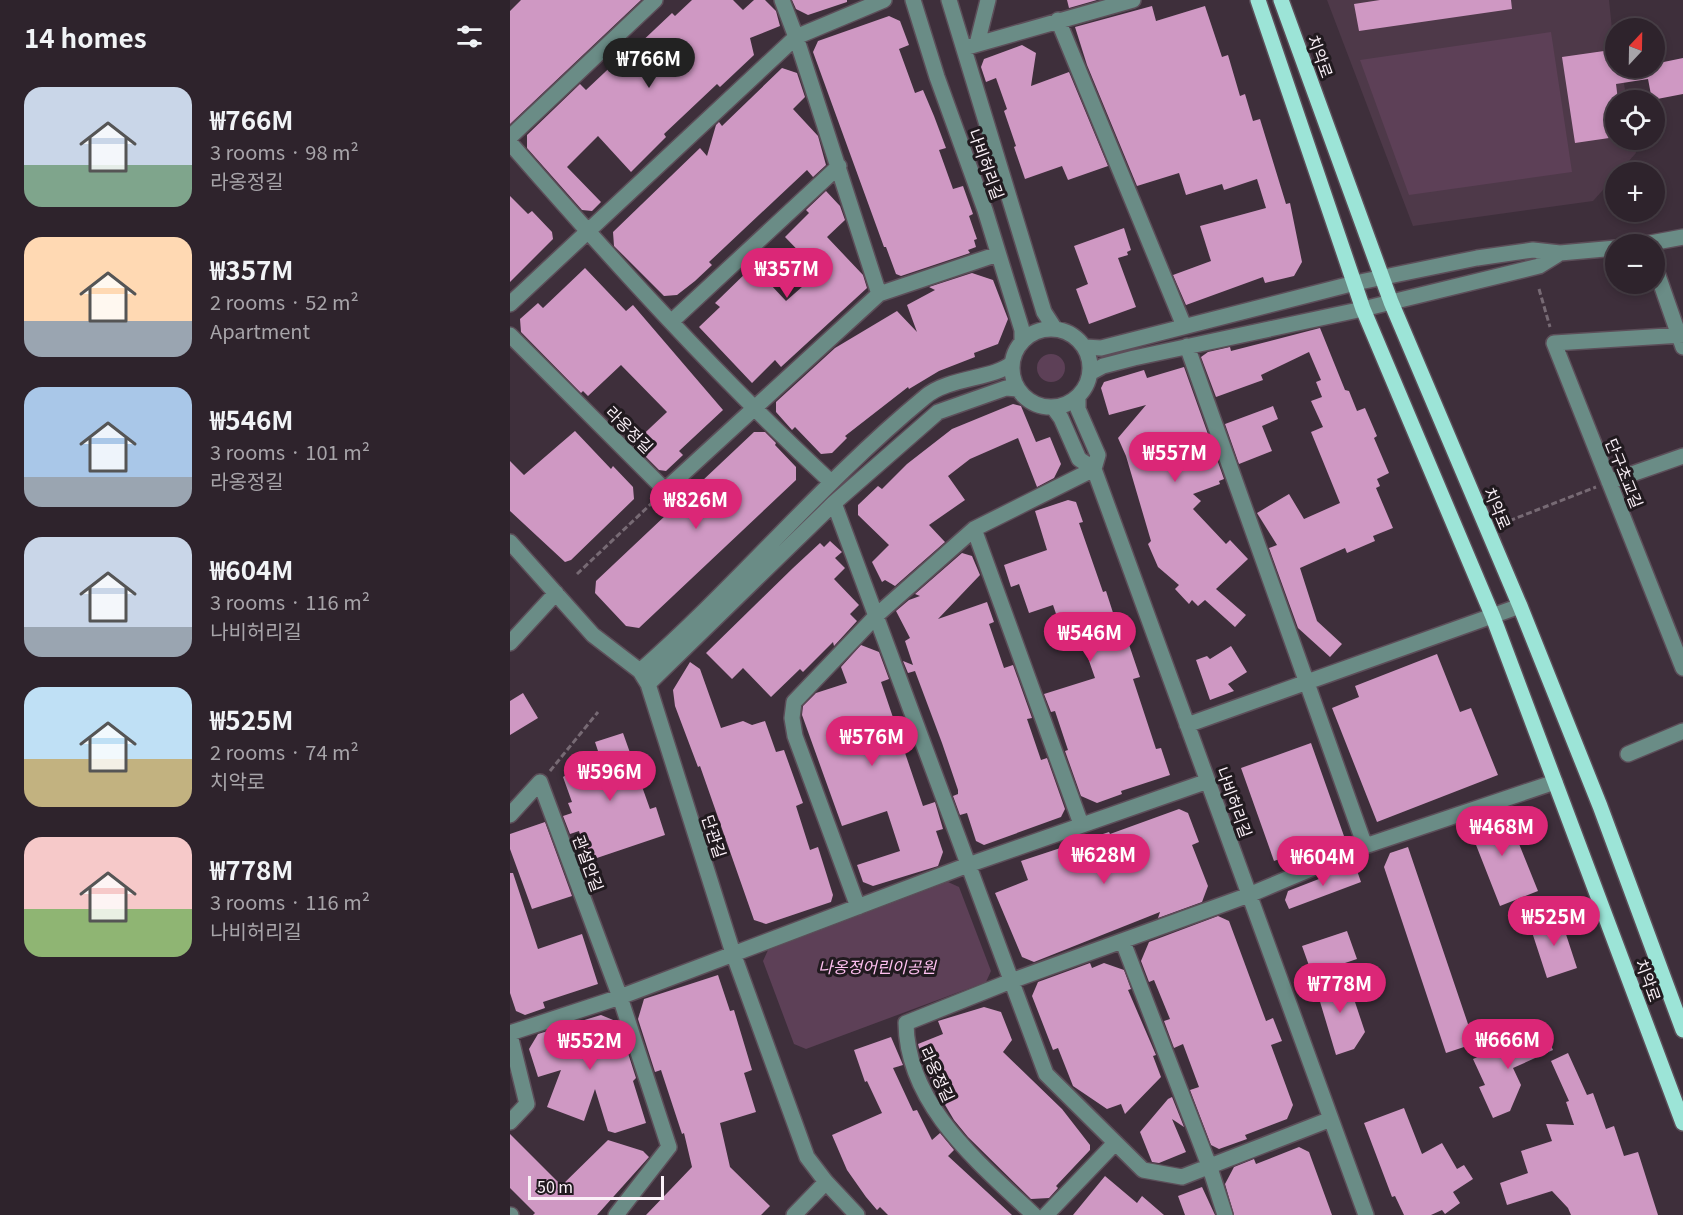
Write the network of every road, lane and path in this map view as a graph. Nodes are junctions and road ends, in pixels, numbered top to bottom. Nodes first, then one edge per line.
1 (656, 0) edge
2 (782, 0) edge
3 (884, 0) edge
4 (913, 0) edge
5 (949, 0) edge
6 (988, 0) edge
7 (1133, 0) edge
8 (1258, 0) edge
9 (1281, 0) edge
10 (1058, 20) junction
11 (796, 37) junction
12 (970, 46) junction
13 (510, 137) edge
14 (510, 143) edge
15 (839, 166) junction
16 (588, 233) junction
17 (1683, 237) edge
18 (1665, 240) edge
19 (1605, 249) edge
20 (1560, 253) junction
21 (998, 254) junction
22 (1383, 277) junction
23 (1355, 283) junction
24 (1539, 289) dead end
25 (1665, 293) edge
26 (879, 294) junction
27 (1391, 302) junction
28 (510, 304) edge
29 (1363, 309) junction
30 (671, 322) junction
31 (1184, 326) junction
32 (1055, 329) junction
33 (510, 335) edge
34 (1682, 339) edge
35 (1022, 341) junction
36 (1554, 343) junction
37 (1187, 346) junction
38 (1085, 347) junction
39 (1012, 363) junction
40 (1090, 374) junction
41 (1018, 389) junction
42 (1078, 397) junction
43 (1053, 407) junction
44 (752, 409) junction
45 (1683, 456) edge
46 (1094, 469) junction
47 (831, 482) junction
48 (1609, 482) junction
49 (665, 490) junction
50 (834, 503) junction
51 (974, 529) junction
52 (1487, 529) junction
53 (510, 542) edge
54 (577, 574) dead end
55 (556, 593) junction
56 (1520, 606) junction
57 (877, 615) junction
58 (1493, 617) junction
59 (510, 643) edge
60 (1683, 668) edge
61 (644, 678) junction
62 (1309, 683) junction
63 (598, 712) dead end
64 (1187, 725) junction
65 (1683, 731) edge
66 (1628, 754) dead end
67 (1208, 781) junction
68 (540, 782) junction
69 (1555, 782) junction
70 (510, 815) edge
71 (1081, 824) junction
72 (1365, 846) junction
73 (968, 864) junction
74 (1249, 896) junction
75 (858, 907) junction
76 (1123, 942) junction
77 (733, 952) junction
78 (1011, 981) junction
79 (620, 997) junction
80 (1683, 1030) edge
81 (510, 1034) edge
82 (1331, 1119) junction
83 (510, 1122) edge
84 (1683, 1123) edge
85 (1115, 1143) junction
86 (1210, 1168) junction
87 (826, 1182) junction
88 (616, 1215) edge
89 (794, 1215) edge
90 (857, 1215) edge
91 (1034, 1215) edge
92 (1046, 1215) edge
93 (1225, 1215) edge
94 (1366, 1215) edge

1 - 13 street
2 - 11 street
3 - 11 street
4 - 21 street, 나비허리길
5 - 12 street
6 - 12 street
7 - 10 street
8 - 23 main road, 치악로
9 - 22 main road, 치악로
10 - 12 street
10 - 31 street
11 - 15 street
11 - 16 street
12 - 32 street
14 - 16 street
15 - 26 street
15 - 30 street
16 - 28 street
16 - 30 street
17 - 18 street
19 - 20 street
20 - 22 street
20 - 27 street
21 - 26 street
21 - 35 street, 나비허리길
22 - 23 street
22 - 27 main road, 치악로
23 - 29 main road, 치악로
23 - 31 street
24 - 36 path
25 - 34 street
26 - 44 street
27 - 29 street
27 - 52 main road, 치악로
29 - 37 street
29 - 58 main road, 치악로
30 - 44 street
31 - 38 street
32 - 35 street
32 - 38 street
33 - 49 street, 라옹정길
34 - 36 street
35 - 39 street
36 - 48 street, 단구초교길
37 - 40 street
37 - 62 street
38 - 40 street
39 - 41 street
39 - 47 street
40 - 42 street
41 - 43 street
41 - 50 street
42 - 43 street
42 - 46 street
43 - 46 street
44 - 47 street
44 - 49 street
45 - 48 street
46 - 51 street
46 - 64 street, 나비허리길
47 - 61 street
48 - 52 path
48 - 60 street, 단구초교길
49 - 54 path
50 - 57 street
50 - 61 street
51 - 57 street
51 - 71 street
52 - 56 main road, 치악로
53 - 55 street
55 - 59 street
55 - 61 street
56 - 58 street
56 - 80 main road, 치악로
57 - 73 street
57 - 75 street
58 - 62 street
58 - 69 main road, 치악로
61 - 77 street, 단관길
62 - 64 street
62 - 72 street
63 - 68 path
64 - 67 street, 나비허리길
65 - 66 street
67 - 71 street
67 - 74 street, 나비허리길
68 - 70 street
68 - 79 street, 관설안길
69 - 72 street
69 - 84 main road, 치악로
71 - 73 street
72 - 74 street
73 - 75 street
73 - 78 street
74 - 76 street, 라옹정길
74 - 82 street, 나비허리길
75 - 77 street
76 - 78 street, 라옹정길
76 - 86 street
77 - 79 street
77 - 87 street, 단관길
78 - 85 street
78 - 91 street, 라옹정길
79 - 81 street
79 - 88 street, 관설안길
81 - 83 street
82 - 86 street
82 - 94 street, 나비허리길
85 - 86 street
85 - 92 street
86 - 93 street
87 - 89 street
87 - 90 street, 단관길

